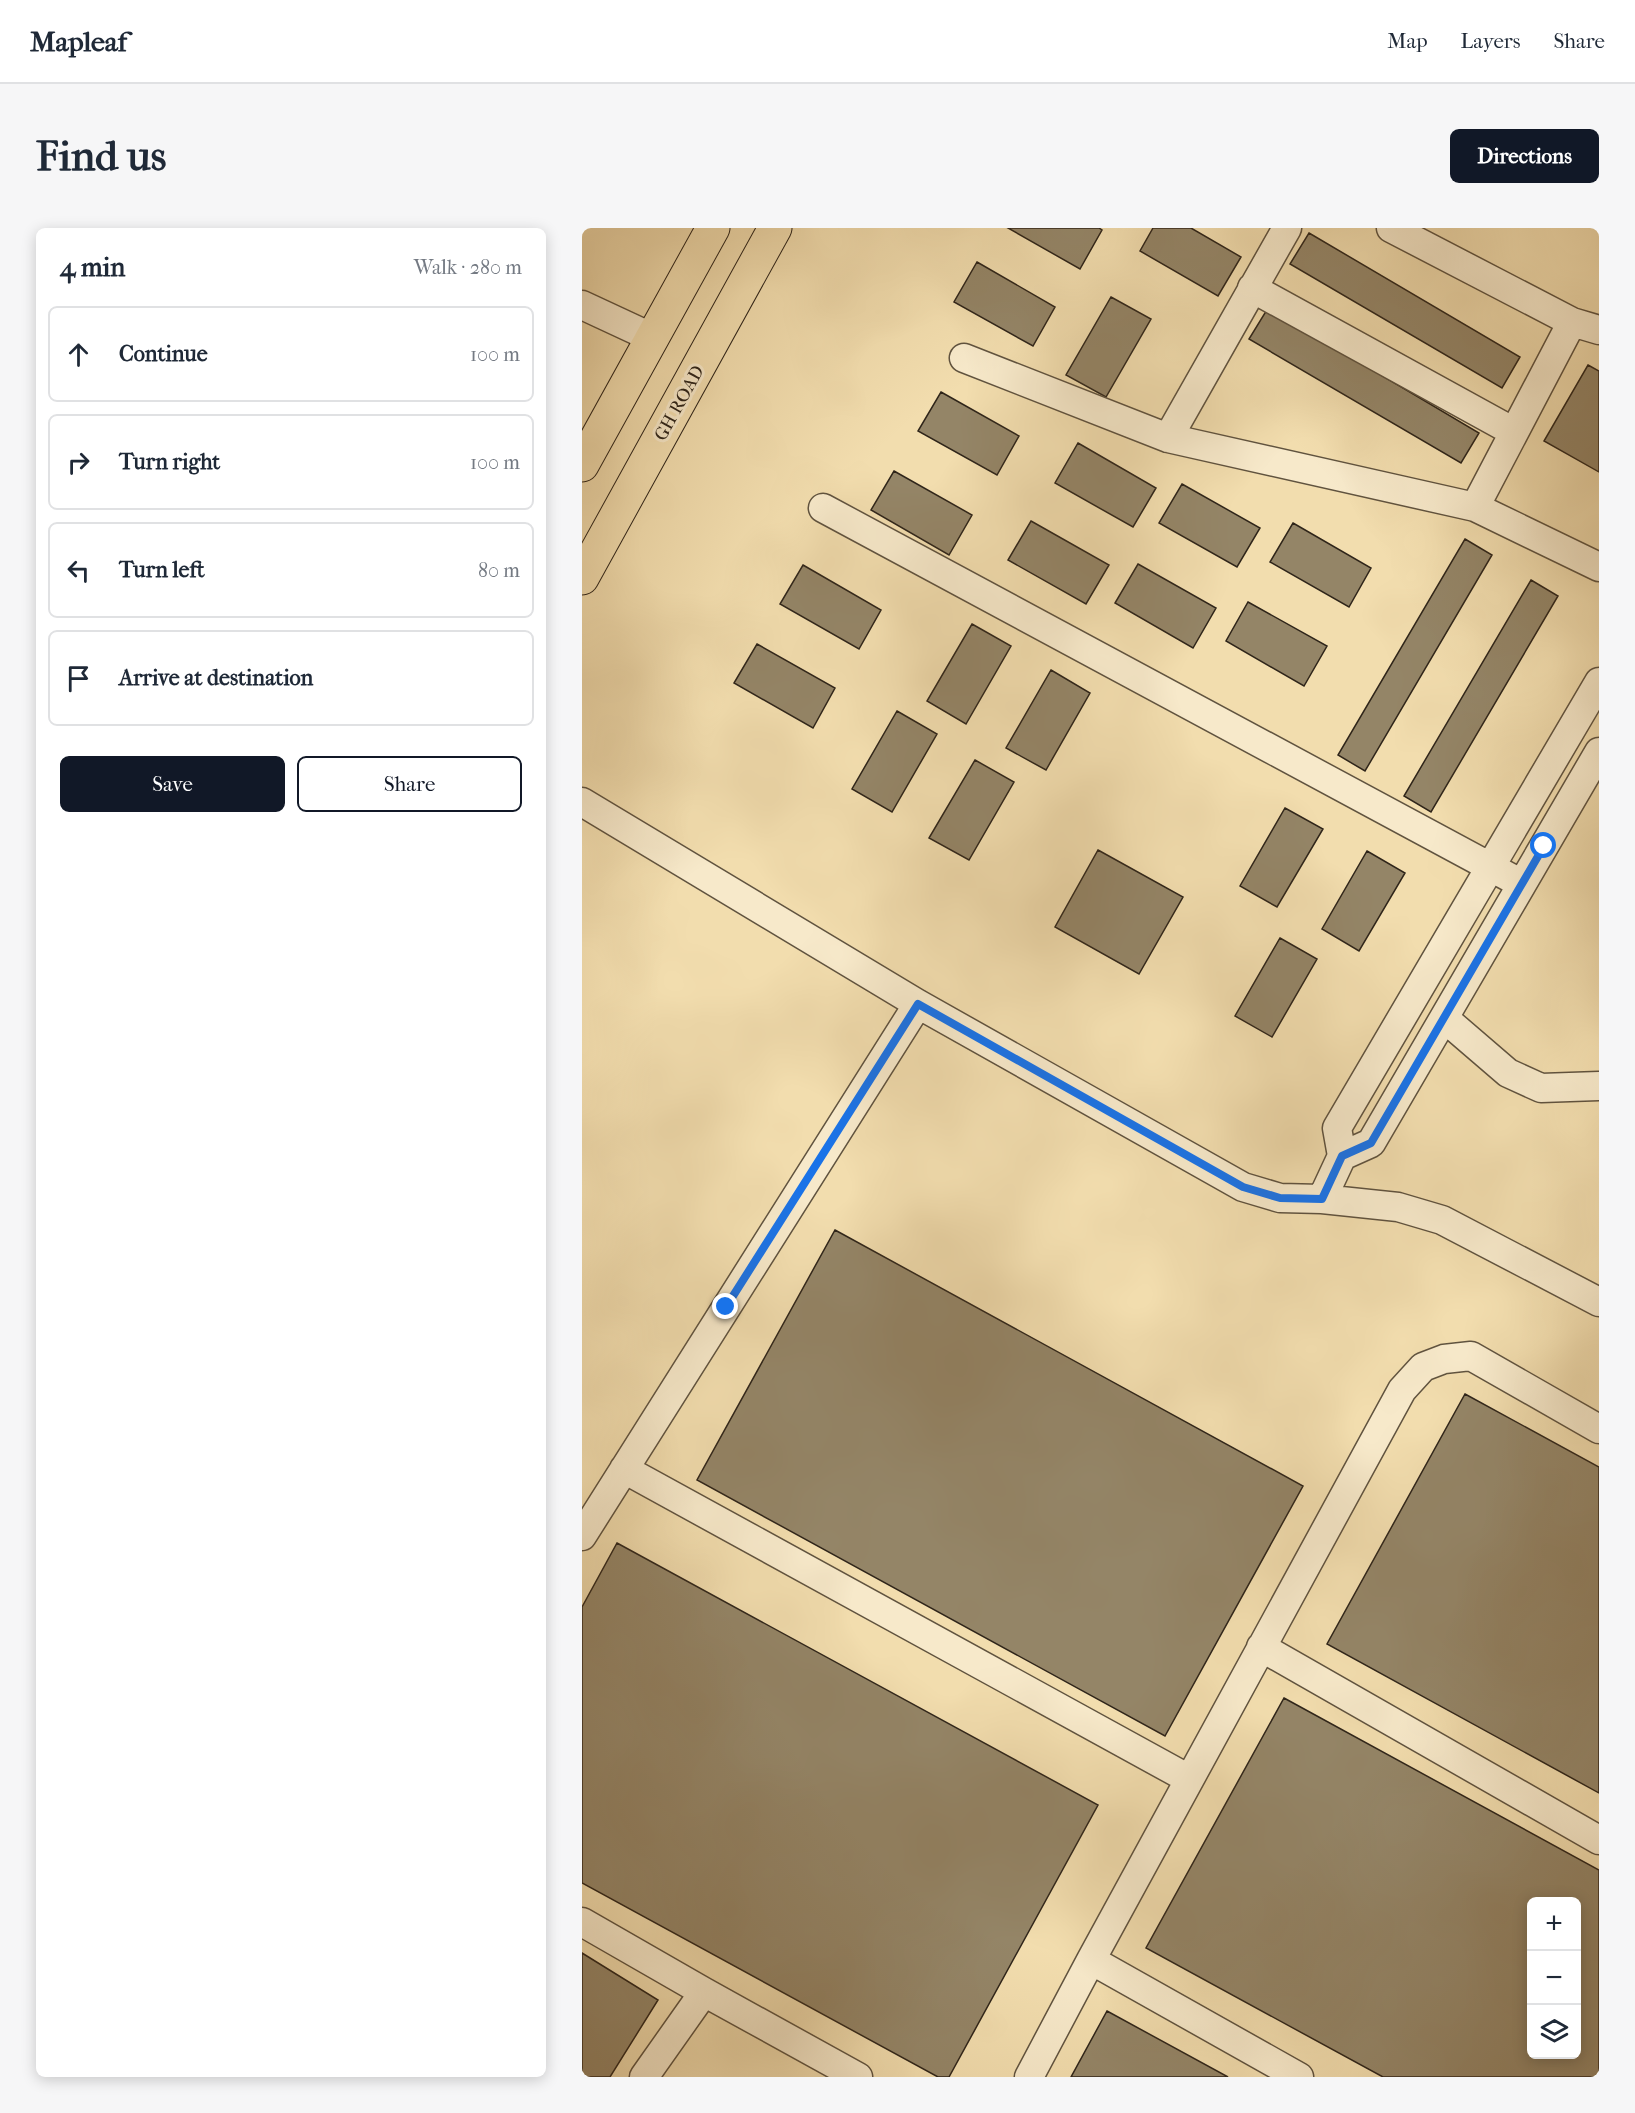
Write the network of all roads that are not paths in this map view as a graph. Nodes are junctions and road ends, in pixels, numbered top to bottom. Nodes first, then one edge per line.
1 (713, 228) edge
2 (775, 228) edge
3 (1287, 228) edge
4 (1391, 228) edge
5 (1252, 288) junction
6 (582, 306) edge
7 (1572, 322) junction
8 (1599, 330) edge
9 (652, 338) junction
10 (964, 358) dead end
11 (1514, 432) junction
12 (1168, 438) junction
13 (582, 465) edge
14 (1474, 507) junction
15 (823, 508) dead end
16 (1599, 567) edge
17 (582, 578) edge
18 (1599, 681) edge
19 (1599, 752) edge
20 (582, 802) edge
21 (1491, 867) junction
22 (1522, 884) junction
23 (918, 1004) junction
24 (1444, 1018) junction
25 (1599, 1086) edge
26 (1342, 1156) junction
27 (1322, 1199) junction
28 (1599, 1302) edge
29 (1599, 1429) edge
30 (624, 1469) junction
31 (582, 1536) edge
32 (1261, 1647) junction
33 (1189, 1779) junction
34 (1599, 1840) edge
35 (582, 1922) edge
36 (1091, 1960) junction
37 (704, 1992) junction
38 (644, 2077) edge
39 (858, 2077) edge
40 (1029, 2077) edge
41 (1299, 2077) edge

1 - 9 main road
2 - 17 main road, GH ROAD
3 - 5 street
4 - 7 street
5 - 11 street
5 - 12 street
6 - 9 street
7 - 8 street
7 - 11 street
9 - 13 main road
10 - 12 street
11 - 14 street
12 - 14 street
14 - 16 street
15 - 21 street
18 - 21 street
19 - 22 street
20 - 23 street
21 - 22 street
21 - 26 street
22 - 24 street
23 - 27 street
23 - 30 street
24 - 25 street
24 - 26 street
26 - 27 street
27 - 28 street
29 - 32 street
30 - 31 street
30 - 33 street
32 - 33 street
32 - 34 street
33 - 36 street
35 - 37 street
36 - 40 street
36 - 41 street
37 - 38 street
37 - 39 street

